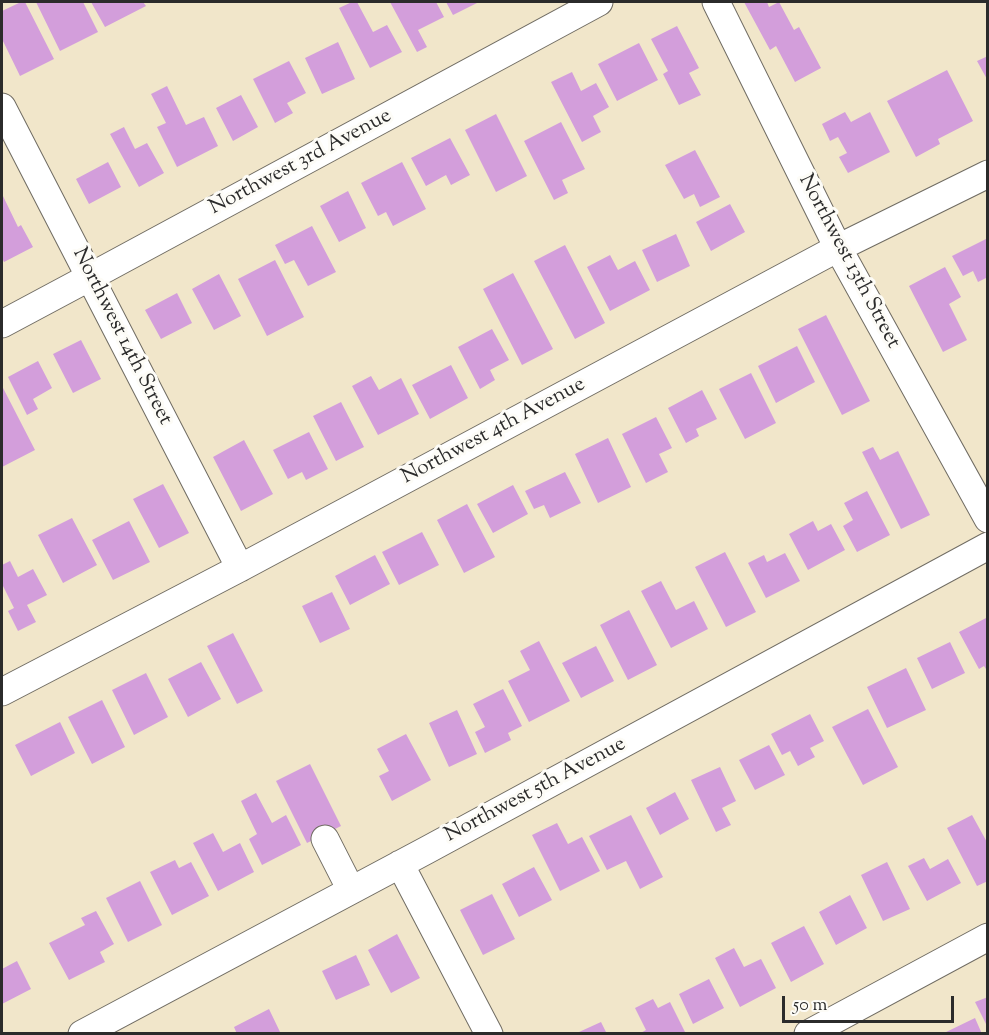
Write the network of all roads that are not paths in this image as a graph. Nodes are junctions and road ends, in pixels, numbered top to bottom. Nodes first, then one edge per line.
1 (599, 2) edge
2 (716, 2) edge
3 (2, 107) edge
4 (987, 174) edge
5 (838, 248) junction
6 (90, 277) junction
7 (2, 324) edge
8 (987, 519) edge
9 (987, 546) edge
10 (240, 568) junction
11 (2, 692) edge
12 (326, 839) dead end
13 (400, 864) junction
14 (351, 890) junction
15 (987, 937) edge
16 (82, 1034) edge
17 (489, 1034) edge
18 (808, 1034) edge

1 - 6 street, Northwest 3rd Avenue
2 - 5 street, Northwest 13th Street
3 - 6 street, Northwest 14th Street
4 - 5 street, Northwest 4th Avenue
5 - 8 street, Northwest 13th Street
5 - 10 street, Northwest 4th Avenue
6 - 7 street, Northwest 3rd Avenue
6 - 10 street, Northwest 14th Street
9 - 13 street, Northwest 5th Avenue
10 - 11 street, Northwest 4th Avenue
12 - 14 street
13 - 14 street, Northwest 5th Avenue
13 - 17 street
14 - 16 street, Northwest 5th Avenue
15 - 18 street

